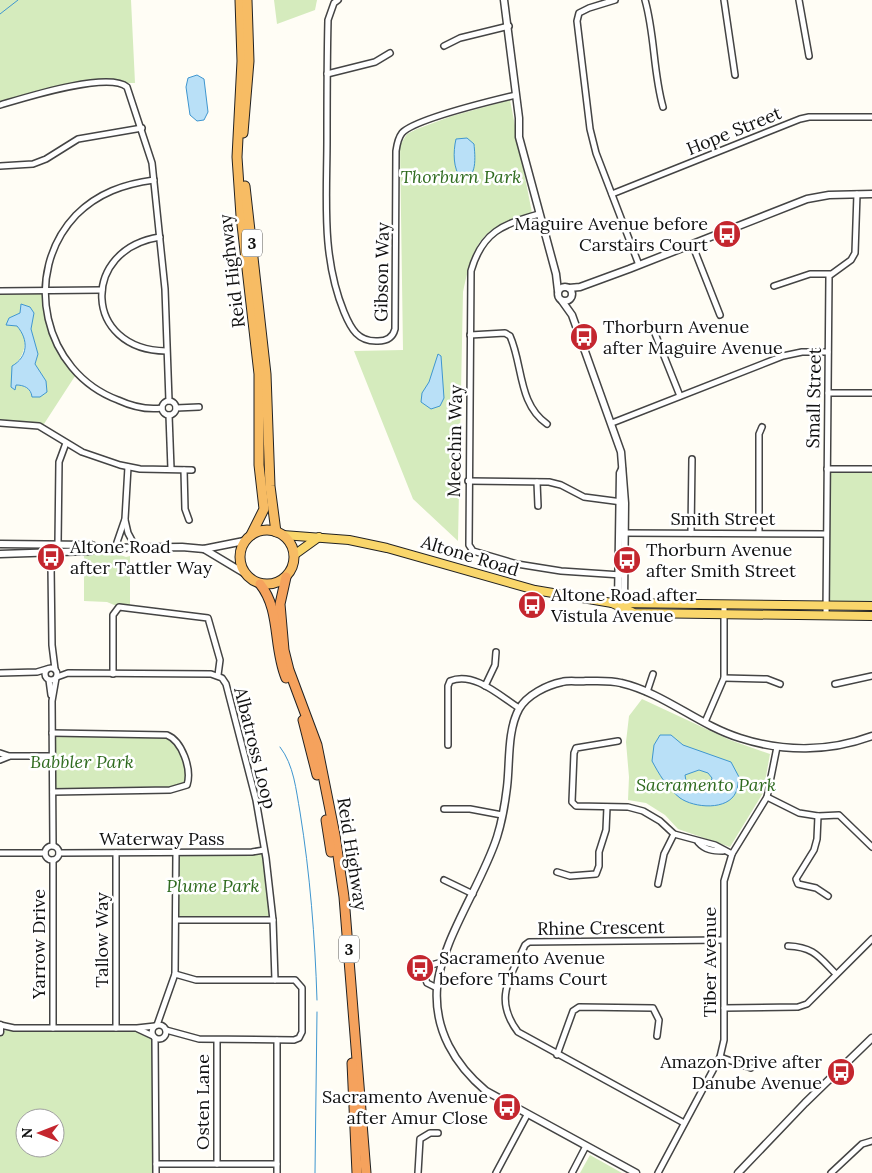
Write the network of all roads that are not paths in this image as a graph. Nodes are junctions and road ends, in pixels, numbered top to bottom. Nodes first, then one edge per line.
1 (240, 0) edge
2 (247, 0) edge
3 (504, 0) edge
4 (615, 0) edge
5 (645, 0) edge
6 (724, 0) edge
7 (799, 0) edge
8 (336, 2) edge
9 (509, 26) junction
10 (444, 46) dead end
11 (390, 53) dead end
12 (809, 56) dead end
13 (327, 74) junction
14 (735, 75) dead end
15 (516, 95) junction
16 (0, 105) edge
17 (663, 107) dead end
18 (872, 118) edge
19 (142, 128) junction
20 (0, 166) edge
21 (154, 180) junction
22 (612, 194) junction
23 (856, 194) junction
24 (872, 194) edge
25 (539, 214) junction
26 (160, 237) junction
27 (692, 244) junction
28 (639, 265) junction
29 (556, 274) junction
30 (830, 274) junction
31 (774, 286) dead end
32 (0, 290) edge
33 (45, 290) junction
34 (102, 290) junction
35 (558, 291) junction
36 (570, 292) junction
37 (562, 301) junction
38 (720, 314) dead end
39 (572, 315) junction
40 (652, 326) dead end
41 (470, 335) junction
42 (166, 351) junction
43 (828, 352) junction
44 (828, 393) junction
45 (872, 393) edge
46 (680, 396) junction
47 (168, 401) junction
48 (162, 408) junction
49 (176, 408) junction
50 (199, 408) dead end
51 (170, 416) junction
52 (0, 423) edge
53 (612, 423) junction
54 (547, 424) dead end
55 (762, 427) dead end
56 (66, 443) junction
57 (692, 459) dead end
58 (128, 467) junction
59 (171, 469) junction
60 (827, 469) junction
61 (872, 469) edge
62 (184, 470) junction
63 (192, 470) dead end
64 (468, 481) junction
65 (537, 482) junction
66 (622, 502) junction
67 (538, 506) dead end
68 (125, 519) junction
69 (189, 520) dead end
70 (279, 533) junction
71 (622, 533) junction
72 (691, 533) junction
73 (759, 533) junction
74 (826, 534) junction
75 (319, 537) junction
76 (248, 538) junction
77 (58, 544) junction
78 (0, 545) edge
79 (98, 548) junction
80 (115, 548) junction
81 (136, 548) junction
82 (204, 549) junction
83 (0, 552) edge
84 (294, 555) junction
85 (51, 566) dead end
86 (244, 573) junction
87 (621, 575) junction
88 (286, 577) junction
89 (260, 584) junction
90 (618, 603) junction
91 (724, 605) junction
92 (826, 606) junction
93 (872, 606) edge
94 (724, 615) junction
95 (826, 616) junction
96 (872, 616) edge
97 (52, 645) junction
98 (496, 652) dead end
99 (47, 668) junction
100 (55, 669) junction
101 (15, 673) junction
102 (68, 673) junction
103 (0, 674) edge
104 (113, 674) junction
105 (653, 674) dead end
106 (218, 675) junction
107 (872, 676) edge
108 (56, 677) junction
109 (724, 678) junction
110 (47, 679) junction
111 (780, 684) dead end
112 (835, 684) dead end
113 (485, 686) junction
114 (647, 692) junction
115 (52, 701) junction
116 (520, 708) junction
117 (705, 722) junction
118 (52, 733) junction
119 (871, 738) edge
120 (618, 741) dead end
121 (448, 745) dead end
122 (777, 747) junction
123 (0, 753) edge
124 (10, 756) junction
125 (53, 756) junction
126 (0, 760) edge
127 (52, 792) junction
128 (767, 797) junction
129 (607, 807) junction
130 (444, 809) dead end
131 (502, 814) junction
132 (818, 816) junction
133 (674, 834) junction
134 (53, 846) junction
135 (872, 847) edge
136 (264, 850) junction
137 (0, 853) edge
138 (45, 853) junction
139 (59, 853) junction
140 (116, 853) junction
141 (176, 854) junction
142 (732, 854) junction
143 (52, 860) junction
144 (557, 872) dead end
145 (444, 880) dead end
146 (658, 884) dead end
147 (472, 894) junction
148 (828, 896) dead end
149 (176, 920) junction
150 (272, 920) junction
151 (872, 939) edge
152 (723, 940) junction
153 (788, 946) dead end
154 (442, 962) junction
155 (175, 974) junction
156 (836, 974) junction
157 (274, 980) junction
158 (437, 988) junction
159 (724, 1008) junction
160 (164, 1011) junction
161 (0, 1025) edge
162 (156, 1025) junction
163 (14, 1028) junction
164 (54, 1028) junction
165 (116, 1028) junction
166 (137, 1028) junction
167 (0, 1032) edge
168 (164, 1032) junction
169 (657, 1036) dead end
170 (154, 1037) junction
171 (872, 1039) edge
172 (217, 1040) junction
173 (277, 1040) junction
174 (156, 1054) junction
175 (557, 1055) junction
176 (720, 1057) junction
177 (751, 1068) dead end
178 (527, 1115) junction
179 (684, 1123) junction
180 (438, 1133) dead end
181 (872, 1141) edge
182 (586, 1146) junction
183 (156, 1164) junction
184 (217, 1164) junction
185 (277, 1164) junction
186 (156, 1173) edge
187 (277, 1173) edge
188 (357, 1173) edge
189 (366, 1173) edge
190 (418, 1173) edge
191 (496, 1173) edge
192 (572, 1173) edge
193 (636, 1173) edge
194 (658, 1173) edge
195 (738, 1173) edge
196 (831, 1173) edge

1 - 76 highway, Reid Highway / 3
2 - 70 highway, Reid Highway / 3
3 - 9 street
4 - 22 street
5 - 17 street
6 - 14 street
7 - 12 street
8 - 13 street, Gibson Way
9 - 10 street
9 - 15 street
11 - 13 street
13 - 15 street, Gibson Way
15 - 25 street
16 - 19 street
18 - 22 street, Hope Street
19 - 20 street
19 - 21 street
21 - 26 street
21 - 33 street
22 - 28 street
23 - 24 street
23 - 27 street
23 - 30 street
25 - 29 street
25 - 41 street, Meechin Way
26 - 34 street
26 - 42 street
27 - 28 street
27 - 38 street
28 - 36 street
29 - 35 street
29 - 36 street
30 - 31 street
30 - 43 street, Small Street
32 - 33 street
33 - 34 street
33 - 48 street
34 - 42 street
35 - 36 street
35 - 37 street
36 - 37 street
36 - 39 street
37 - 39 street
39 - 53 street
40 - 46 street
41 - 54 street
41 - 64 street, Meechin Way
42 - 47 street
43 - 44 street, Small Street
43 - 46 street
44 - 45 street
44 - 60 street, Small Street
46 - 53 street
47 - 48 street
47 - 49 street
48 - 51 street
49 - 50 street
49 - 51 street
51 - 59 street
52 - 56 street
53 - 66 street
55 - 73 street
56 - 58 street
56 - 77 street
57 - 72 street
58 - 59 street
58 - 68 street
59 - 62 street
60 - 61 street
60 - 74 street, Small Street
62 - 63 street
62 - 69 street
64 - 65 street
64 - 87 street, Meechin Way
65 - 66 street
65 - 67 street
66 - 71 street
68 - 80 street
68 - 81 street
70 - 75 main road, Altone Road
70 - 76 highway
70 - 84 highway
71 - 72 street, Smith Street
71 - 87 street
72 - 73 street, Smith Street
73 - 74 street, Smith Street
74 - 92 street, Small Street
75 - 84 main road
75 - 90 main road, Altone Road
76 - 82 street
76 - 86 highway
77 - 78 street
77 - 79 street
78 - 83 street
79 - 80 street
79 - 83 street
80 - 81 street
81 - 82 street
82 - 86 street
84 - 88 highway
85 - 97 street
86 - 89 highway
87 - 90 street
88 - 89 highway
88 - 189 highway, Reid Highway / 3
89 - 188 highway, Reid Highway / 3
90 - 91 main road, Altone Road
90 - 94 main road, Altone Road
91 - 92 main road, Altone Road
91 - 94 street
92 - 93 main road, Altone Road
92 - 95 street, Small Street
94 - 95 main road, Altone Road
94 - 109 street
95 - 96 main road, Altone Road
97 - 99 street
97 - 100 street
98 - 113 street
99 - 100 street
99 - 101 street
99 - 110 street
100 - 102 street
100 - 108 street
101 - 103 street
101 - 110 street
102 - 104 street, Albatross Loop
102 - 108 street
104 - 106 street, Albatross Loop
104 - 106 street
105 - 114 street
106 - 136 street, Albatross Loop
107 - 112 street
108 - 110 street
108 - 115 street
109 - 111 street
109 - 117 street
110 - 115 street
113 - 116 street
113 - 121 street
114 - 116 street
114 - 117 street
115 - 118 street
116 - 131 street
117 - 122 street
118 - 125 street
118 - 127 street
119 - 122 street
120 - 129 street
122 - 128 street, Tiber Avenue
123 - 124 street
124 - 125 street
124 - 126 street
125 - 127 street
127 - 134 street
128 - 132 street
128 - 142 street, Tiber Avenue
129 - 133 street
129 - 144 street
130 - 131 street
131 - 147 street
132 - 135 street
132 - 148 street
133 - 142 street
133 - 146 street
134 - 138 street
134 - 139 street
136 - 141 street, Waterway Pass
136 - 150 street, Albatross Loop
137 - 138 street
138 - 143 street
139 - 140 street, Waterway Pass
139 - 143 street
140 - 141 street, Waterway Pass
140 - 165 street, Tallow Way
141 - 149 street
142 - 152 street, Tiber Avenue
143 - 164 street, Yarrow Drive
145 - 147 street
147 - 154 street
149 - 150 street
149 - 155 street
150 - 157 street, Albatross Loop
151 - 156 street
152 - 159 street, Tiber Avenue
152 - 175 street, Rhine Crescent
153 - 156 street
154 - 158 street
154 - 158 street
155 - 157 street
155 - 160 street
156 - 159 street
157 - 173 street
158 - 178 street
159 - 176 street, Tiber Avenue
160 - 162 street
160 - 168 street
161 - 163 street
161 - 167 street
162 - 166 street
162 - 168 street
162 - 170 street
163 - 164 street
163 - 167 street
164 - 165 street
165 - 166 street
166 - 170 street
168 - 170 street
168 - 172 street
168 - 174 street
169 - 175 street
170 - 174 street
171 - 195 street
172 - 173 street
172 - 184 street, Osten Lane
173 - 185 street
174 - 183 street
175 - 179 street, Rhine Crescent
176 - 177 street
176 - 179 street, Tiber Avenue
178 - 182 street
178 - 191 street
179 - 194 street, Tiber Avenue
180 - 190 street
181 - 196 street
182 - 192 street
182 - 193 street
183 - 184 street
183 - 186 street
184 - 185 street
185 - 187 street

